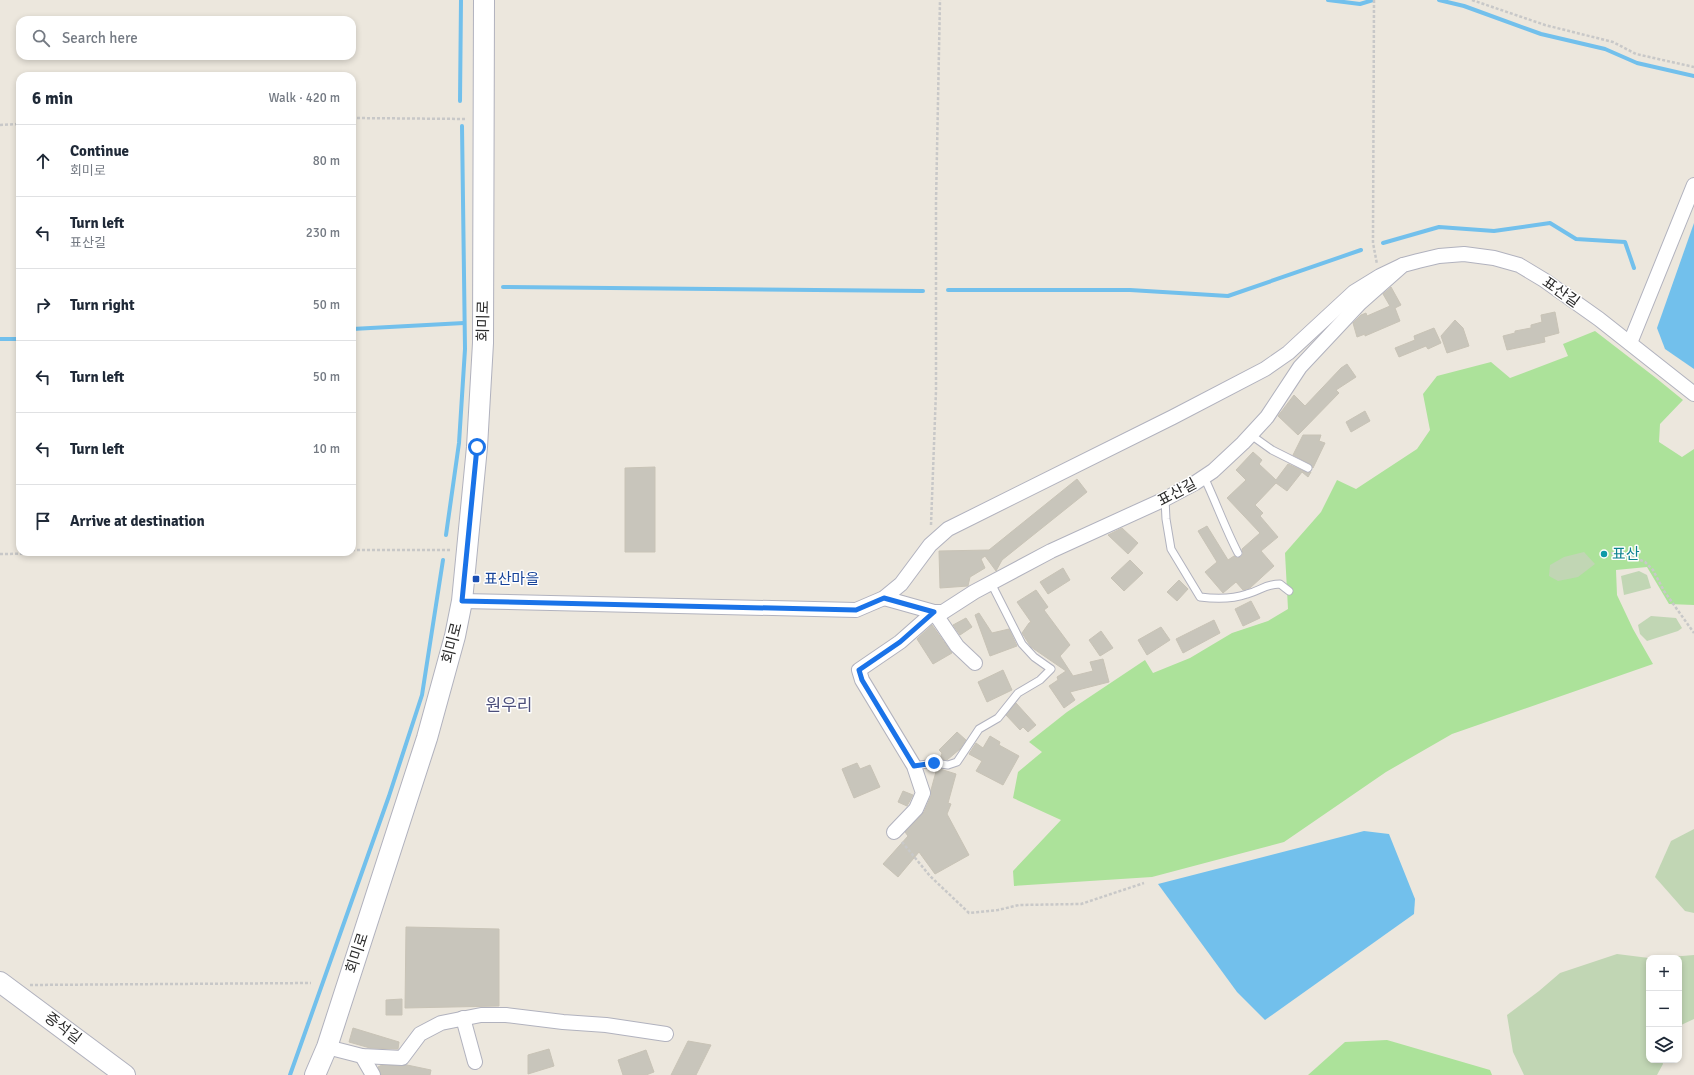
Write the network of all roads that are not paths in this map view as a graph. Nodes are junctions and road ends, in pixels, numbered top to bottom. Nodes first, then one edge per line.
1 (484, 0) edge
2 (1694, 185) edge
3 (1403, 265) junction
4 (1630, 343) junction
5 (1694, 394) edge
6 (1251, 435) junction
7 (1308, 468) dead end
8 (1204, 477) junction
9 (1165, 499) junction
10 (1238, 553) dead end
11 (991, 583) junction
12 (1289, 591) dead end
13 (884, 598) junction
14 (462, 601) junction
15 (934, 612) junction
16 (975, 663) dead end
17 (914, 766) junction
18 (894, 832) road end
19 (2, 983) edge
20 (462, 1018) junction
21 (666, 1034) dead end
22 (327, 1047) junction
23 (362, 1056) junction
24 (476, 1062) dead end
25 (125, 1075) edge
26 (315, 1075) edge
27 (373, 1075) edge

1 - 14 street, 회미로
2 - 4 street
3 - 4 street, 표산길
3 - 6 street, 표산길
3 - 13 street, 표산길
4 - 5 street, 표산길
6 - 7 lane
6 - 8 street, 표산길
8 - 9 street, 표산길
8 - 10 lane
9 - 11 street, 표산길
9 - 12 lane
11 - 15 street, 표산길
11 - 17 lane
13 - 14 street, 표산길
13 - 15 street
14 - 22 street, 회미로
15 - 16 street
15 - 17 street
17 - 18 street
19 - 25 street, 증석길
20 - 21 street
20 - 23 street
20 - 24 street
22 - 23 street
22 - 26 street, 회미로
23 - 27 street

